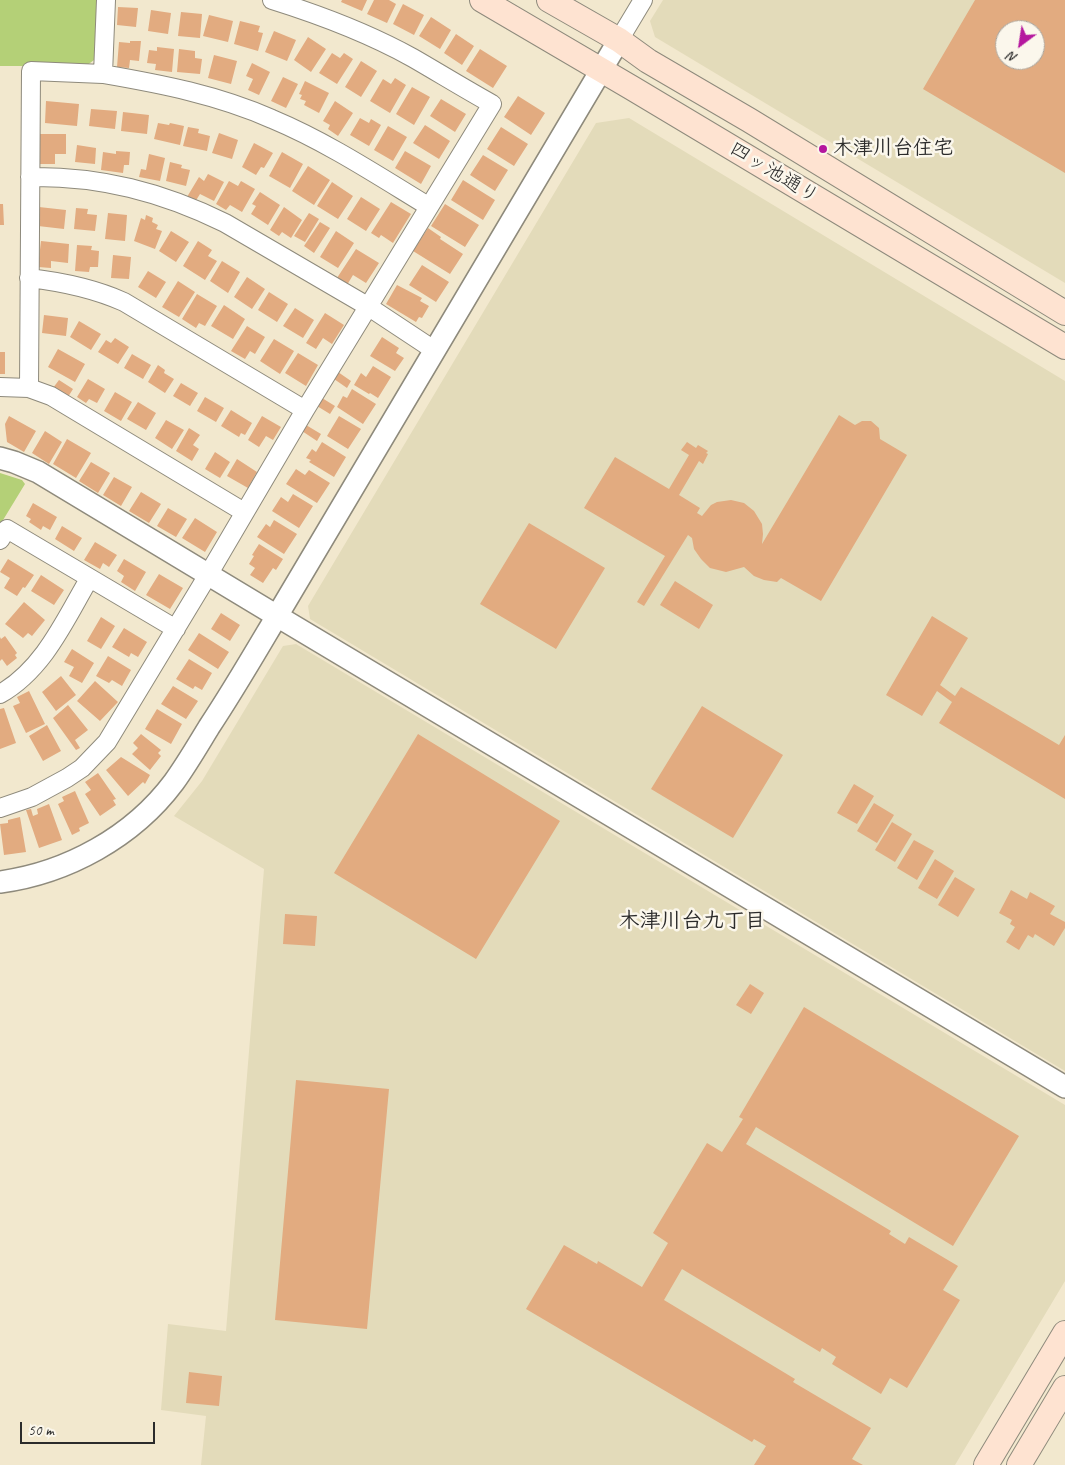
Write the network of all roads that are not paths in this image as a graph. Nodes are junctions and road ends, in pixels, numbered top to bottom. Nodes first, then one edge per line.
1 (106, 0) edge
2 (272, 0) edge
3 (482, 0) edge
4 (549, 0) edge
5 (643, 0) edge
6 (619, 40) junction
7 (601, 70) junction
8 (103, 74) junction
9 (30, 177) junction
10 (428, 206) junction
11 (29, 278) junction
12 (369, 307) junction
13 (1065, 313) edge
14 (1065, 348) edge
15 (434, 350) junction
16 (0, 387) edge
17 (29, 388) junction
18 (305, 410) junction
19 (0, 458) edge
20 (244, 512) junction
21 (0, 540) edge
22 (208, 575) junction
23 (89, 579) junction
24 (277, 616) junction
25 (176, 630) junction
26 (0, 694) edge
27 (0, 808) edge
28 (0, 882) edge
29 (1065, 1087) edge
30 (1065, 1333) edge
31 (1065, 1388) edge
32 (986, 1465) edge
33 (1019, 1465) edge

1 - 8 street
2 - 10 street
3 - 7 main road, 四ッ池通り
4 - 6 main road, 四ッ池通り
5 - 6 street
6 - 7 street
6 - 13 main road, 四ッ池通り
7 - 14 main road, 四ッ池通り
7 - 15 street
8 - 9 street
8 - 10 street
9 - 11 street
9 - 12 street
10 - 12 street
11 - 17 street
11 - 18 street
12 - 15 street
12 - 18 street
15 - 24 street
16 - 17 street
17 - 20 street
18 - 20 street
19 - 22 street
20 - 22 street
21 - 23 street
22 - 24 street
22 - 25 street
23 - 25 street
23 - 26 street
24 - 28 street
24 - 29 street
25 - 27 street
30 - 32 main road
31 - 33 main road

